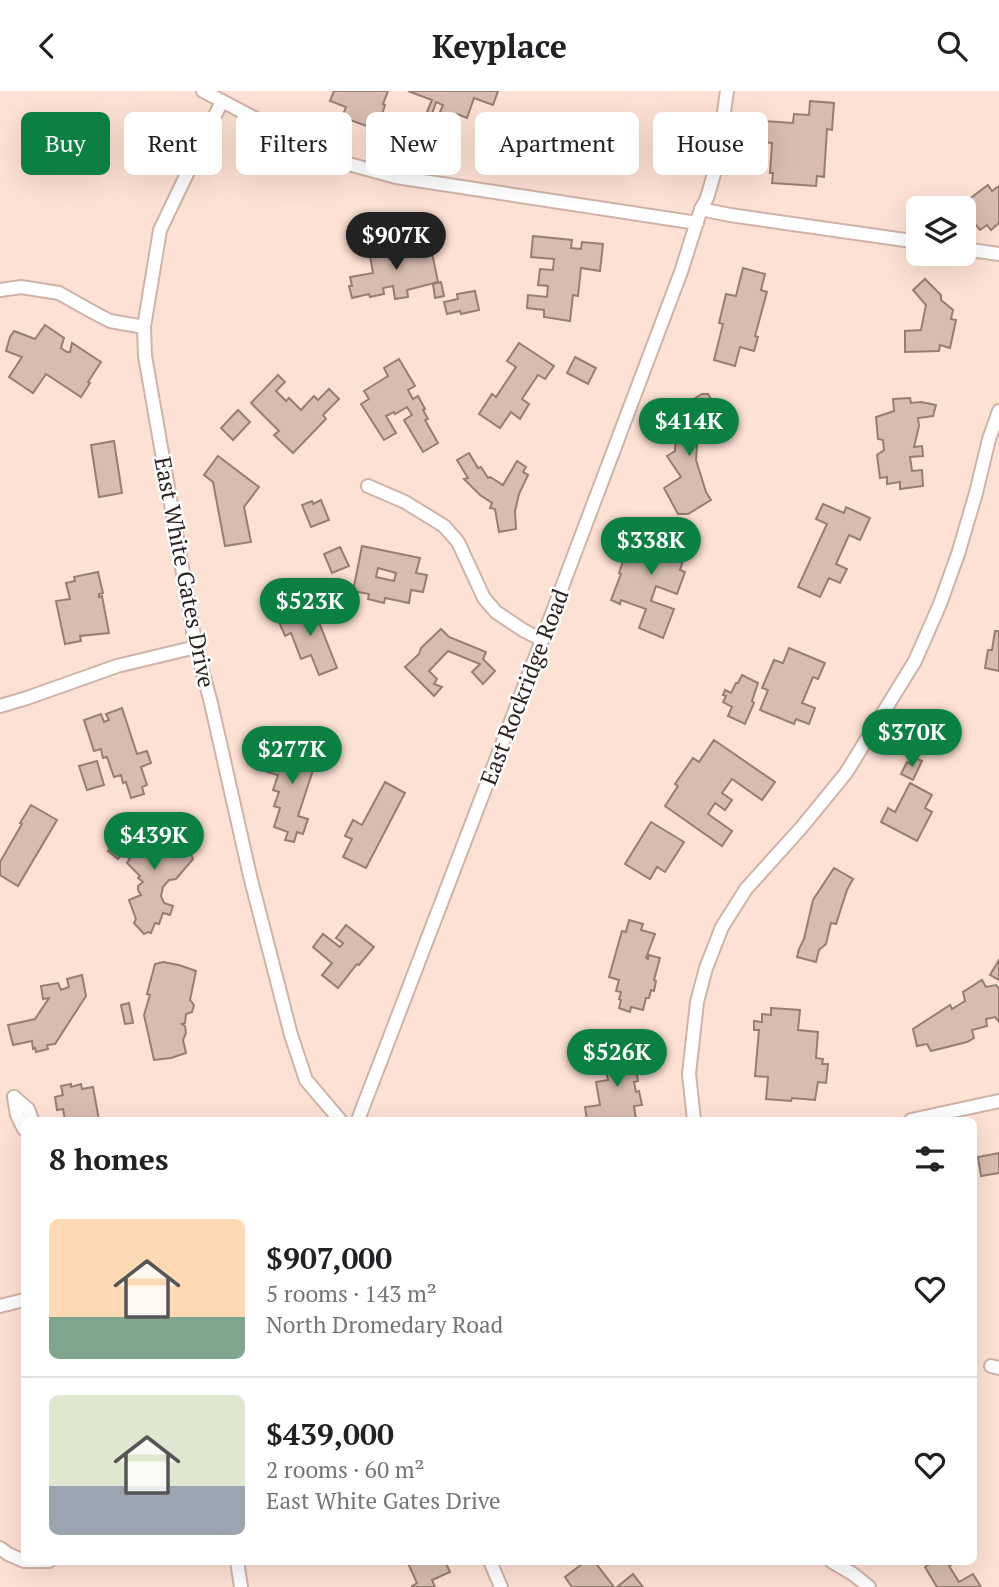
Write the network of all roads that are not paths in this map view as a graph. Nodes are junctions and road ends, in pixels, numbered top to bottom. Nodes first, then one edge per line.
1 (203, 91) edge
2 (727, 91) edge
3 (222, 101) junction
4 (701, 209) junction
5 (696, 223) junction
6 (906, 240) edge
7 (976, 251) edge
8 (999, 254) edge
9 (0, 290) edge
10 (144, 327) junction
11 (999, 411) edge
12 (368, 486) dead end
13 (542, 640) junction
14 (196, 647) junction
15 (0, 706) edge
16 (999, 1101) edge
17 (31, 1117) edge
18 (337, 1117) edge
19 (359, 1117) edge
20 (694, 1117) edge
21 (925, 1117) edge
22 (21, 1123) edge
23 (21, 1301) edge
24 (0, 1306) edge
25 (0, 1548) edge
26 (21, 1559) edge
27 (238, 1565) edge
28 (492, 1565) edge
29 (838, 1565) edge
30 (241, 1587) edge
31 (501, 1587) edge
32 (869, 1587) edge

1 - 3 street
2 - 4 street, East Rockridge Road
3 - 5 street
3 - 10 street, East White Gates Drive
4 - 5 street, East Rockridge Road
4 - 6 street
5 - 13 street, East Rockridge Road
7 - 8 street
9 - 10 street
10 - 14 street, East White Gates Drive
11 - 20 street
12 - 13 street
13 - 19 street, East Rockridge Road
14 - 15 street
14 - 18 street, East White Gates Drive
16 - 21 street
17 - 22 street
23 - 24 street
25 - 26 street
27 - 30 street
28 - 31 street
29 - 32 street

